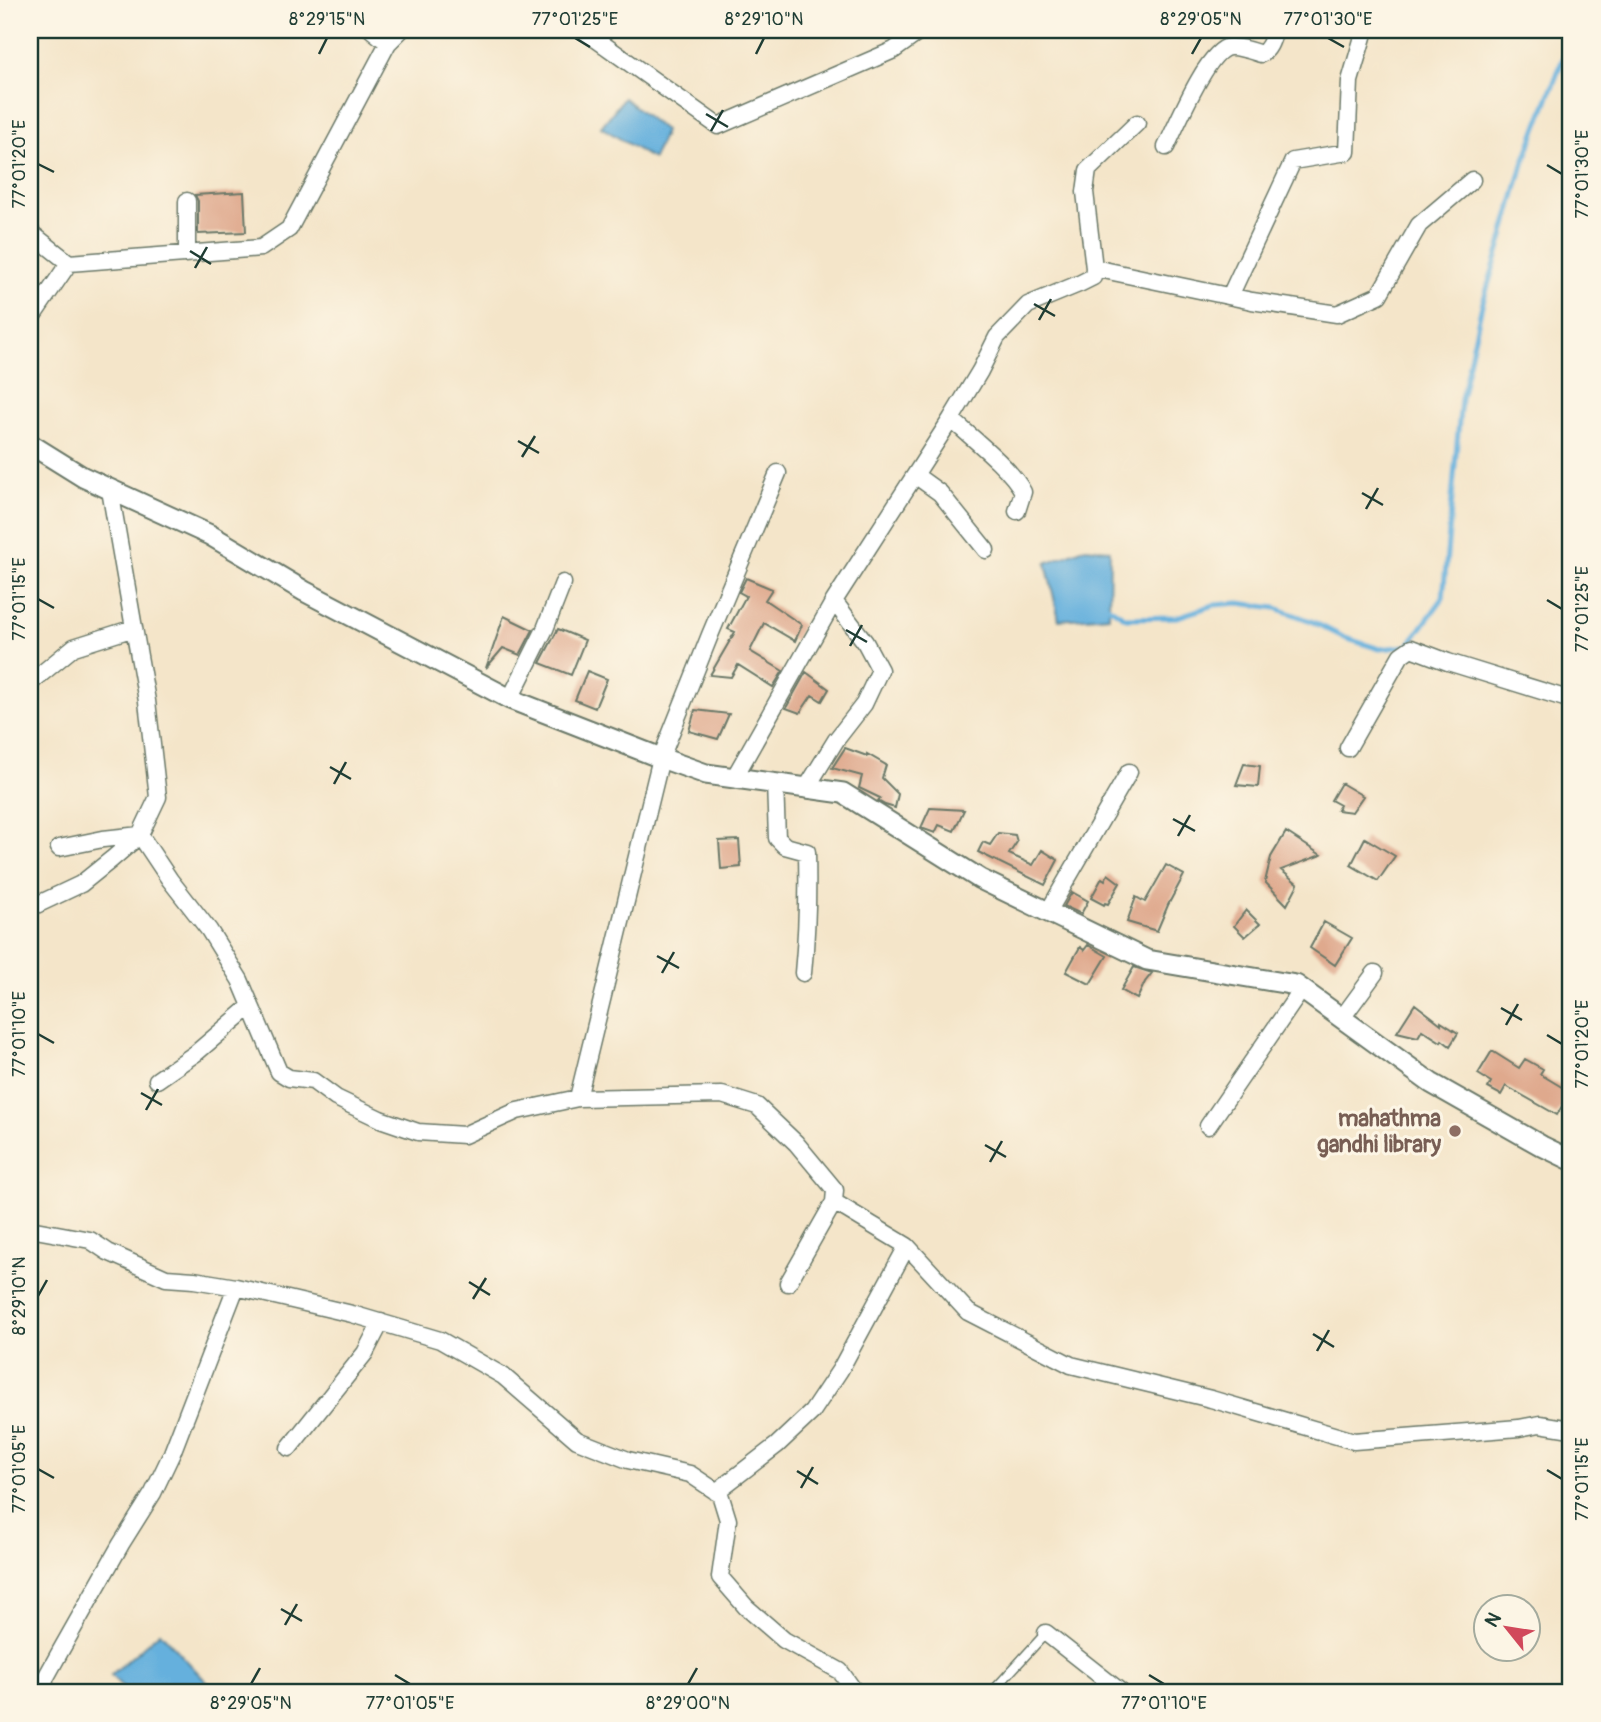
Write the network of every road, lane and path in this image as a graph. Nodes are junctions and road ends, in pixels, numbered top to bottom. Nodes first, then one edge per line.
1 (372, 30) edge
2 (401, 30) edge
3 (583, 30) edge
4 (922, 30) edge
5 (1275, 30) edge
6 (1365, 30) edge
7 (388, 43) junction
8 (1137, 123) dead end
9 (1166, 147) dead end
10 (1472, 180) dead end
11 (187, 201) dead end
12 (30, 232) edge
13 (187, 254) junction
14 (69, 263) junction
15 (1094, 268) junction
16 (1230, 296) junction
17 (30, 320) edge
18 (950, 419) junction
19 (30, 444) edge
20 (778, 473) dead end
21 (915, 475) junction
22 (110, 490) junction
23 (1017, 511) dead end
24 (986, 550) dead end
25 (563, 583) dead end
26 (834, 601) junction
27 (134, 628) junction
28 (30, 683) edge
29 (510, 699) junction
30 (1571, 700) edge
31 (1348, 748) dead end
32 (661, 758) junction
33 (1129, 772) dead end
34 (734, 778) junction
35 (775, 783) junction
36 (807, 787) junction
37 (140, 835) junction
38 (59, 848) dead end
39 (30, 908) edge
40 (1048, 912) junction
41 (803, 973) dead end
42 (1375, 973) dead end
43 (1302, 989) junction
44 (251, 1006) junction
45 (1342, 1018) junction
46 (157, 1080) dead end
47 (578, 1098) junction
48 (1208, 1126) dead end
49 (1571, 1160) edge
50 (834, 1202) junction
51 (30, 1228) edge
52 (907, 1246) junction
53 (788, 1283) dead end
54 (236, 1287) junction
55 (380, 1322) junction
56 (1571, 1429) edge
57 (289, 1448) dead end
58 (716, 1492) junction
59 (1046, 1633) joint
60 (44, 1692) edge
61 (855, 1692) edge
62 (992, 1692) edge
63 (1121, 1692) edge

1 - 7 street
2 - 7 street
3 - 4 street
5 - 9 street
6 - 16 street
7 - 13 street
8 - 15 street
10 - 16 street
11 - 13 street
12 - 14 street
13 - 14 street
14 - 17 street
15 - 16 street
15 - 18 street
18 - 21 street
18 - 23 street
19 - 22 street
20 - 32 street
21 - 24 street
21 - 26 street
22 - 27 street
22 - 29 street
25 - 29 street
26 - 34 street
26 - 36 street
27 - 28 street
27 - 37 street
29 - 32 street
30 - 31 street
32 - 34 street
32 - 47 street
33 - 40 street
34 - 35 street
35 - 36 street
35 - 41 street
36 - 40 street
37 - 38 street
37 - 39 street
37 - 44 street
40 - 43 street
42 - 45 street
43 - 45 street
43 - 48 street
44 - 46 street
44 - 47 street
45 - 49 street
47 - 50 street
50 - 52 street
50 - 53 street
51 - 54 street
52 - 56 street
52 - 58 street
54 - 55 street
54 - 60 street
55 - 57 street
55 - 58 street
58 - 61 street
59 - 62 lane
59 - 63 street

